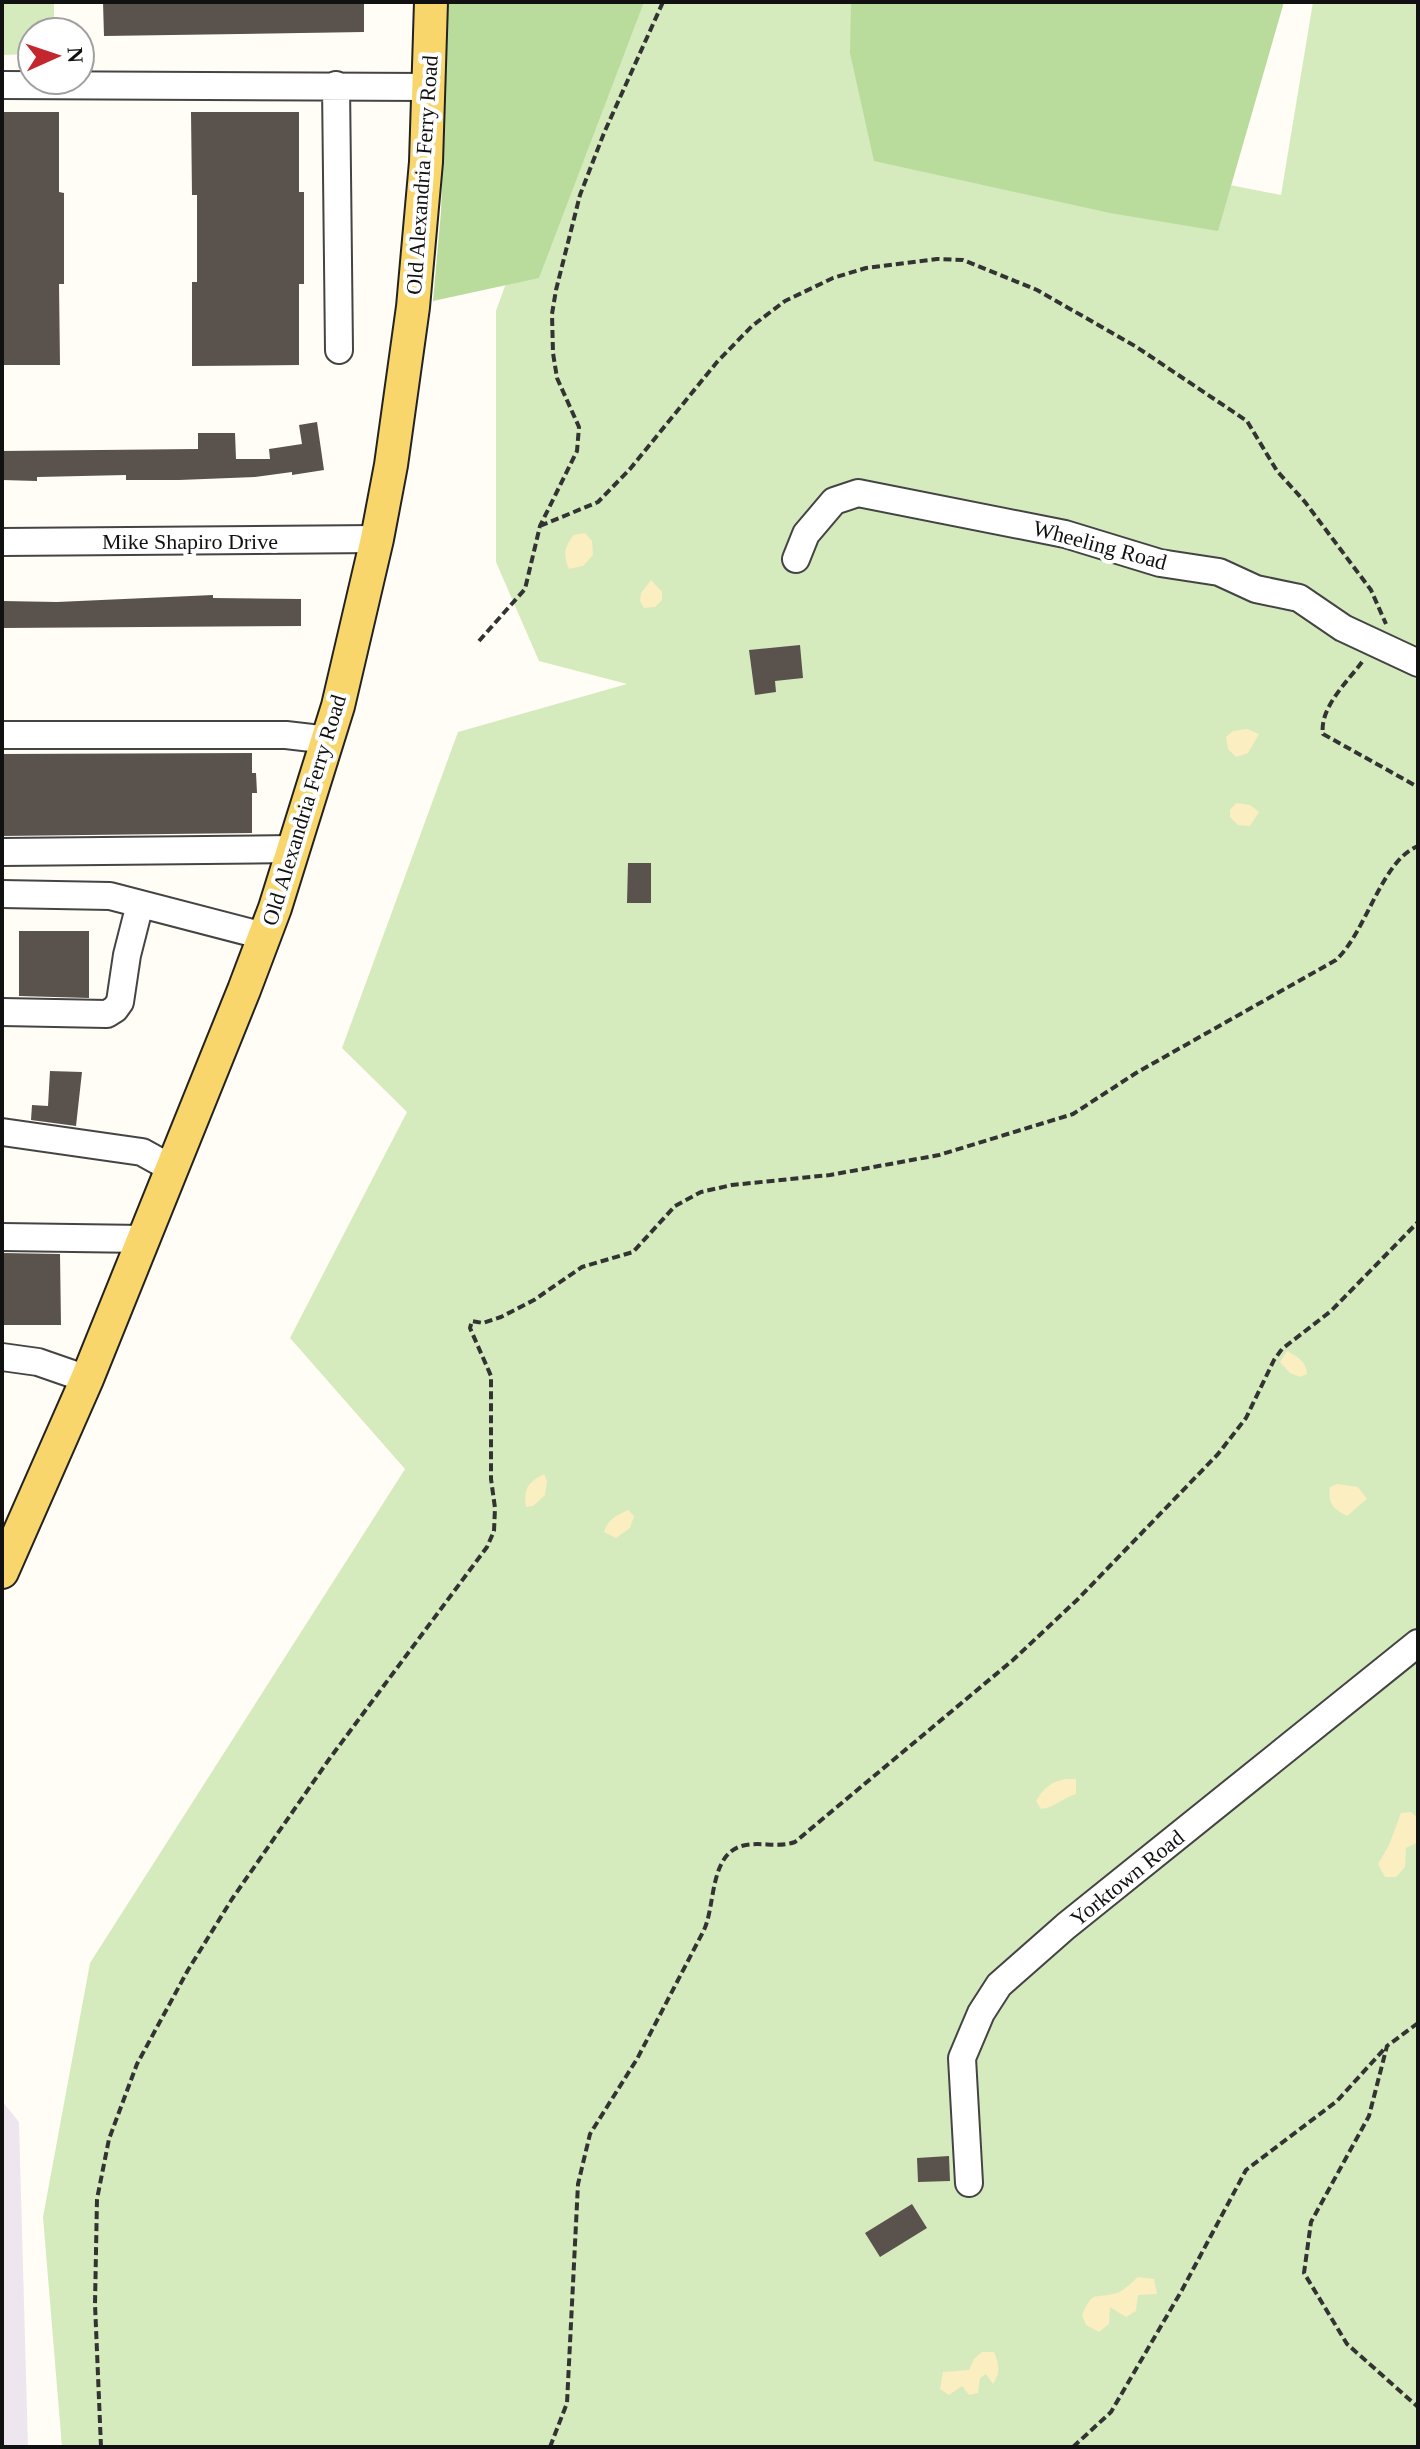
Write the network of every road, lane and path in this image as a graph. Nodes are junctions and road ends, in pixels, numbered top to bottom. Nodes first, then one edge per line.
1 (431, 2) edge
2 (663, 2) edge
3 (2, 85) edge
4 (336, 85) junction
5 (430, 87) junction
6 (339, 350) dead end
7 (540, 526) junction
8 (377, 539) junction
9 (2, 542) edge
10 (796, 559) dead end
11 (479, 641) dead end
12 (1375, 645) junction
13 (1418, 663) edge
14 (2, 735) edge
15 (329, 740) junction
16 (1418, 787) edge
17 (1418, 846) edge
18 (294, 849) junction
19 (2, 852) edge
20 (2, 894) edge
21 (140, 904) junction
22 (264, 936) junction
23 (2, 1012) edge
24 (2, 1132) edge
25 (171, 1168) junction
26 (1418, 1222) edge
27 (2, 1237) edge
28 (144, 1239) junction
29 (2, 1357) edge
30 (87, 1379) junction
31 (2, 1572) edge
32 (1418, 1643) edge
33 (1418, 2023) edge
34 (1387, 2046) junction
35 (969, 2183) dead end
36 (1418, 2407) edge
37 (101, 2447) edge
38 (550, 2447) edge
39 (1073, 2447) edge

1 - 5 main road, Old Alexandria Ferry Road
2 - 7 path
3 - 4 street
4 - 5 street
4 - 6 street
5 - 8 main road, Old Alexandria Ferry Road
7 - 11 path
7 - 12 path
8 - 9 street, Mike Shapiro Drive
8 - 15 main road, Old Alexandria Ferry Road
10 - 12 street, Wheeling Road
12 - 13 street, Wheeling Road
12 - 16 path
14 - 15 street
15 - 18 main road, Old Alexandria Ferry Road
17 - 37 path
18 - 19 street
18 - 22 main road, Old Alexandria Ferry Road
20 - 21 street
21 - 22 street
21 - 23 street
22 - 25 main road, Old Alexandria Ferry Road
24 - 25 street
25 - 28 main road, Old Alexandria Ferry Road
26 - 38 path
27 - 28 street
28 - 30 main road, Old Alexandria Ferry Road
29 - 30 street
30 - 31 main road, Old Alexandria Ferry Road
32 - 35 street, Yorktown Road
33 - 34 path
34 - 36 path
34 - 39 path

